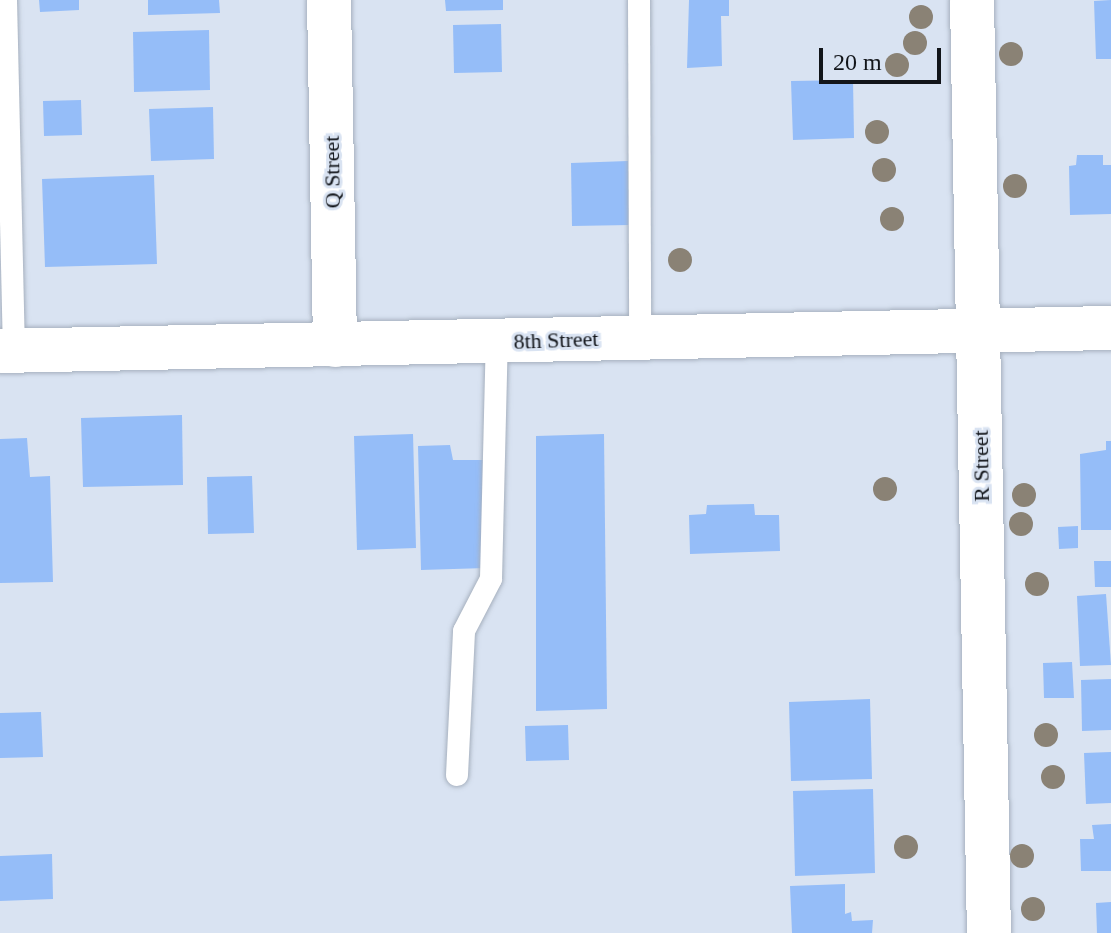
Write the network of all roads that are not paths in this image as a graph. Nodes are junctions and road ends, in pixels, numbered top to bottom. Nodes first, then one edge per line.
1 (6, 0) edge
2 (329, 0) edge
3 (639, 0) edge
4 (972, 0) edge
5 (1111, 328) edge
6 (978, 330) junction
7 (640, 338) junction
8 (497, 341) junction
9 (335, 345) junction
10 (7, 351) edge
11 (457, 775) dead end
12 (989, 933) edge

1 - 10 lane
2 - 9 street, Q Street
3 - 7 lane
4 - 6 street, R Street
5 - 6 street, 8th Street
6 - 7 street, 8th Street
6 - 12 street, R Street
7 - 8 street, 8th Street
8 - 9 street, 8th Street
8 - 11 lane
9 - 10 street, 8th Street

